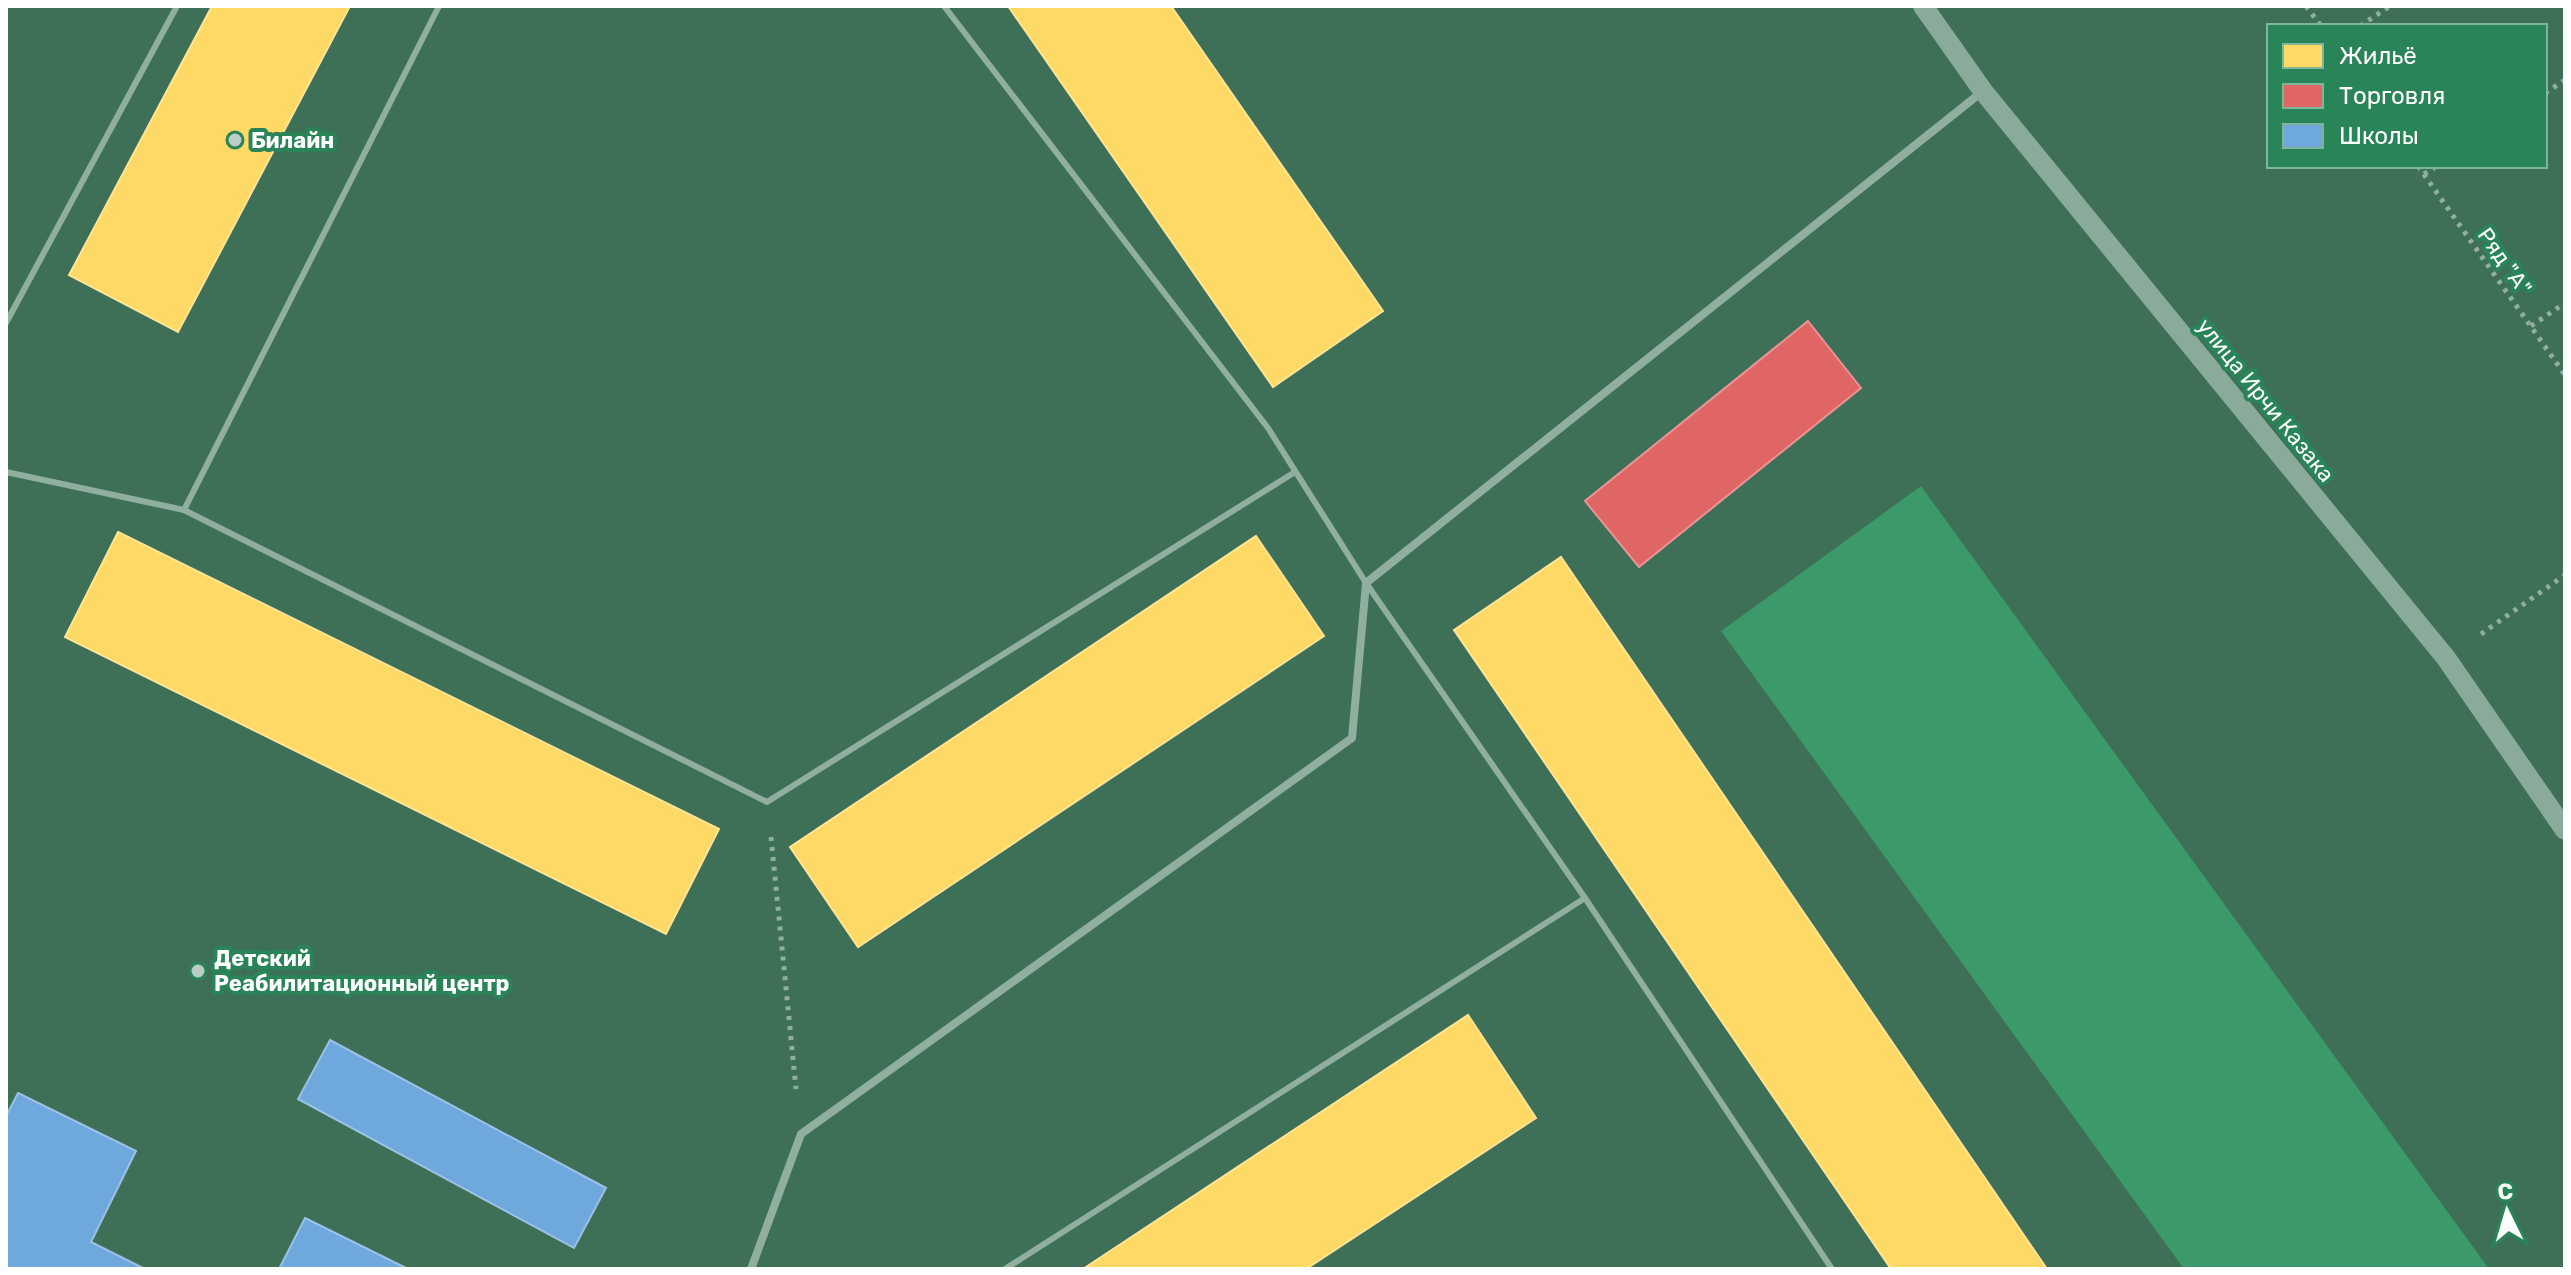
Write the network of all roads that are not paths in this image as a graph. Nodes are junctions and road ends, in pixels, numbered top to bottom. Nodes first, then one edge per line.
1 (177, 6) edge
2 (439, 6) edge
3 (944, 6) edge
4 (1923, 6) edge
5 (1983, 91) junction
6 (6, 323) edge
7 (6, 472) edge
8 (1295, 472) junction
9 (184, 510) junction
10 (1366, 583) junction
11 (2565, 830) edge
12 (1585, 898) junction
13 (751, 1269) edge
14 (1005, 1269) edge
15 (1832, 1269) edge

1 - 6 lane
2 - 9 lane
3 - 8 lane
4 - 5 main road, улица Ирчи Казака
5 - 10 street
5 - 11 main road, улица Ирчи Казака
7 - 9 lane
8 - 9 lane
8 - 10 lane
10 - 12 lane
10 - 13 street
12 - 14 lane
12 - 15 lane

